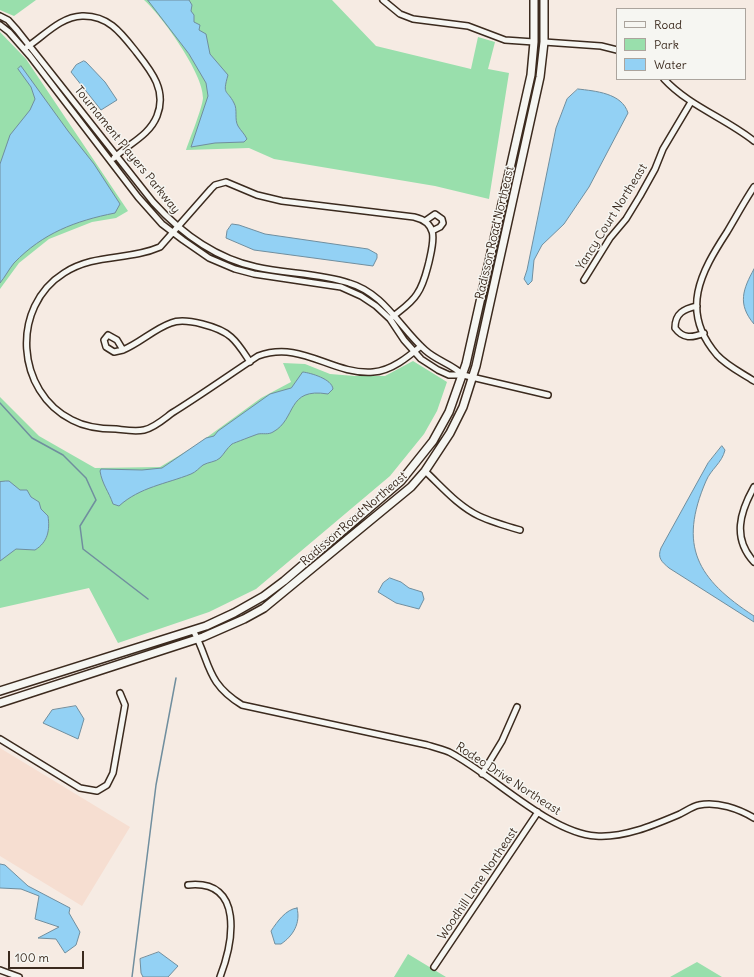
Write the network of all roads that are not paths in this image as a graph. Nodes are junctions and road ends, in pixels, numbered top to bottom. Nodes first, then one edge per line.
1 (382, 0) edge
2 (544, 0) edge
3 (534, 1) edge
4 (0, 16) edge
5 (0, 25) edge
6 (534, 42) junction
7 (544, 42) junction
8 (30, 45) junction
9 (24, 49) junction
10 (616, 50) edge
11 (540, 77) junction
12 (665, 80) edge
13 (691, 102) junction
14 (754, 140) edge
15 (116, 156) junction
16 (111, 161) junction
17 (754, 187) edge
18 (425, 221) junction
19 (179, 227) junction
20 (432, 231) junction
21 (174, 233) junction
22 (584, 280) dead end
23 (697, 306) junction
24 (395, 314) junction
25 (390, 319) junction
26 (704, 333) junction
27 (421, 346) junction
28 (123, 350) dead end
29 (414, 352) junction
30 (250, 362) junction
31 (463, 375) junction
32 (473, 378) junction
33 (754, 381) edge
34 (548, 395) dead end
35 (425, 471) junction
36 (754, 487) edge
37 (520, 530) dead end
38 (754, 562) edge
39 (193, 630) junction
40 (198, 638) junction
41 (0, 691) edge
42 (120, 693) dead end
43 (0, 703) edge
44 (517, 707) dead end
45 (0, 739) edge
46 (482, 774) junction
47 (538, 812) junction
48 (754, 818) edge
49 (188, 886) dead end
50 (434, 967) dead end
51 (0, 970) edge
52 (18, 977) edge
53 (220, 977) edge

1 - 6 street
2 - 7 main road, Radisson Road Northeast
3 - 6 main road, Radisson Road Northeast
3 - 7 main road
4 - 8 street, Tournament Players Parkway
5 - 9 street, Tournament Players Parkway
6 - 11 main road
6 - 31 main road, Radisson Road Northeast
7 - 10 street
7 - 11 main road, Radisson Road Northeast
8 - 9 street
8 - 15 street, Tournament Players Parkway
8 - 15 street
9 - 16 street, Tournament Players Parkway
11 - 32 main road, Radisson Road Northeast
12 - 13 street
13 - 14 street
13 - 22 street, Yancy Court Northeast
15 - 16 street
15 - 19 street, Tournament Players Parkway
16 - 21 street, Tournament Players Parkway
17 - 23 street
18 - 19 street
18 - 20 street
18 - 20 street
19 - 21 street
19 - 24 street, Tournament Players Parkway
20 - 24 street
21 - 25 street, Tournament Players Parkway
21 - 30 street
23 - 26 street
23 - 26 street
24 - 25 street
24 - 27 street, Tournament Players Parkway
25 - 29 street, Tournament Players Parkway
26 - 33 street
27 - 29 street
27 - 31 street, Tournament Players Parkway
28 - 30 street
29 - 30 street
29 - 31 street, Tournament Players Parkway
31 - 32 street, Tournament Players Parkway
31 - 39 main road, Radisson Road Northeast
32 - 34 street, Tournament Players Parkway
32 - 35 main road, Radisson Road Northeast
35 - 37 street
35 - 40 main road, Radisson Road Northeast
36 - 38 street
39 - 40 street, Rodeo Drive Northeast
39 - 41 main road, Radisson Road Northeast
40 - 43 main road, Radisson Road Northeast
40 - 46 street, Rodeo Drive Northeast
42 - 45 street
44 - 46 street
46 - 47 street, Rodeo Drive Northeast
47 - 48 street, Rodeo Drive Northeast
47 - 50 street, Woodhill Lane Northeast
49 - 53 street
51 - 52 street

